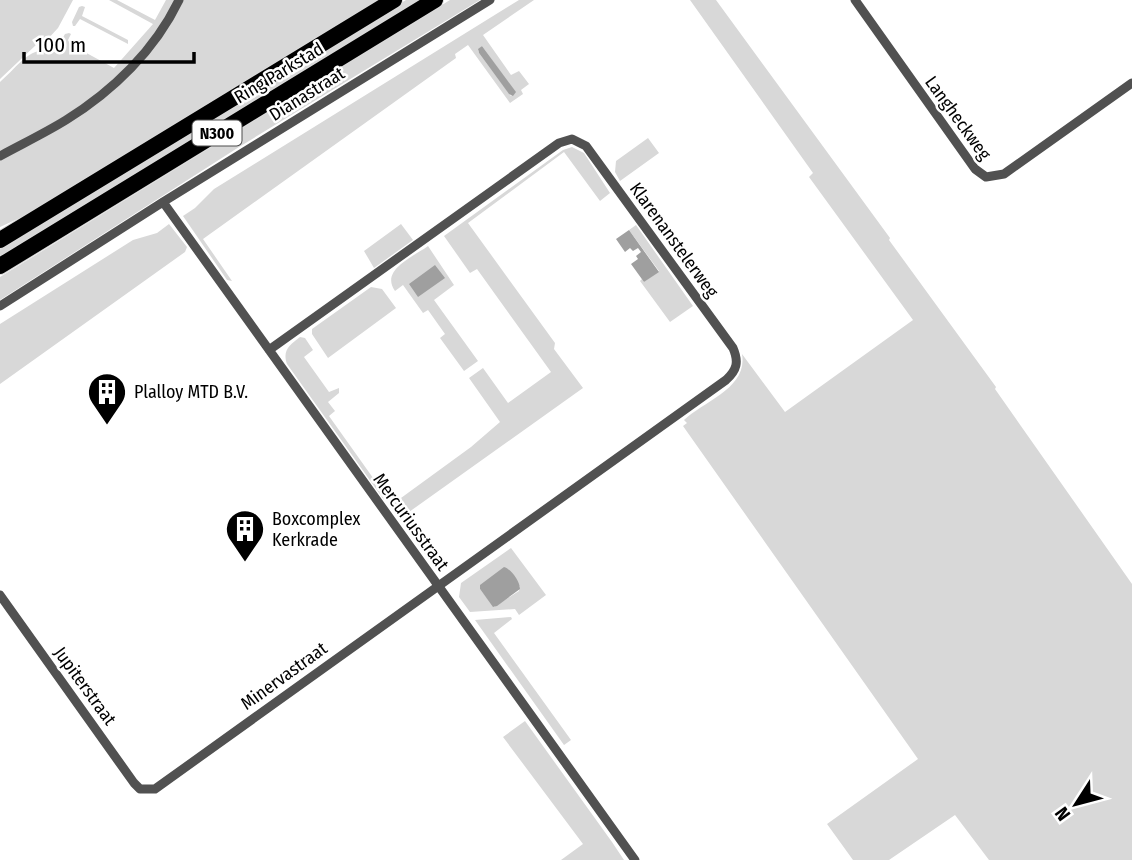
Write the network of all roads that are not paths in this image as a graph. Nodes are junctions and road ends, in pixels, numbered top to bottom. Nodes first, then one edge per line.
1 (179, 0) edge
2 (394, 0) edge
3 (435, 0) edge
4 (490, 0) edge
5 (855, 0) edge
6 (1132, 83) edge
7 (0, 156) edge
8 (163, 202) junction
9 (0, 240) edge
10 (0, 266) edge
11 (0, 306) edge
12 (269, 350) junction
13 (438, 586) junction
14 (0, 595) edge
15 (148, 790) joint
16 (635, 860) edge

1 - 7 street
2 - 9 highway, Ring Parkstad / N300
3 - 10 highway, Ring Parkstad / N300
4 - 8 street, Dianastraat
5 - 6 street, Langheckweg
8 - 11 street, Dianastraat
8 - 12 street, Mercuriusstraat
12 - 13 street, Mercuriusstraat
12 - 13 street, Klarenanstelerweg
13 - 15 street, Minervastraat
13 - 16 street, Mercuriusstraat
14 - 15 street, Jupiterstraat

